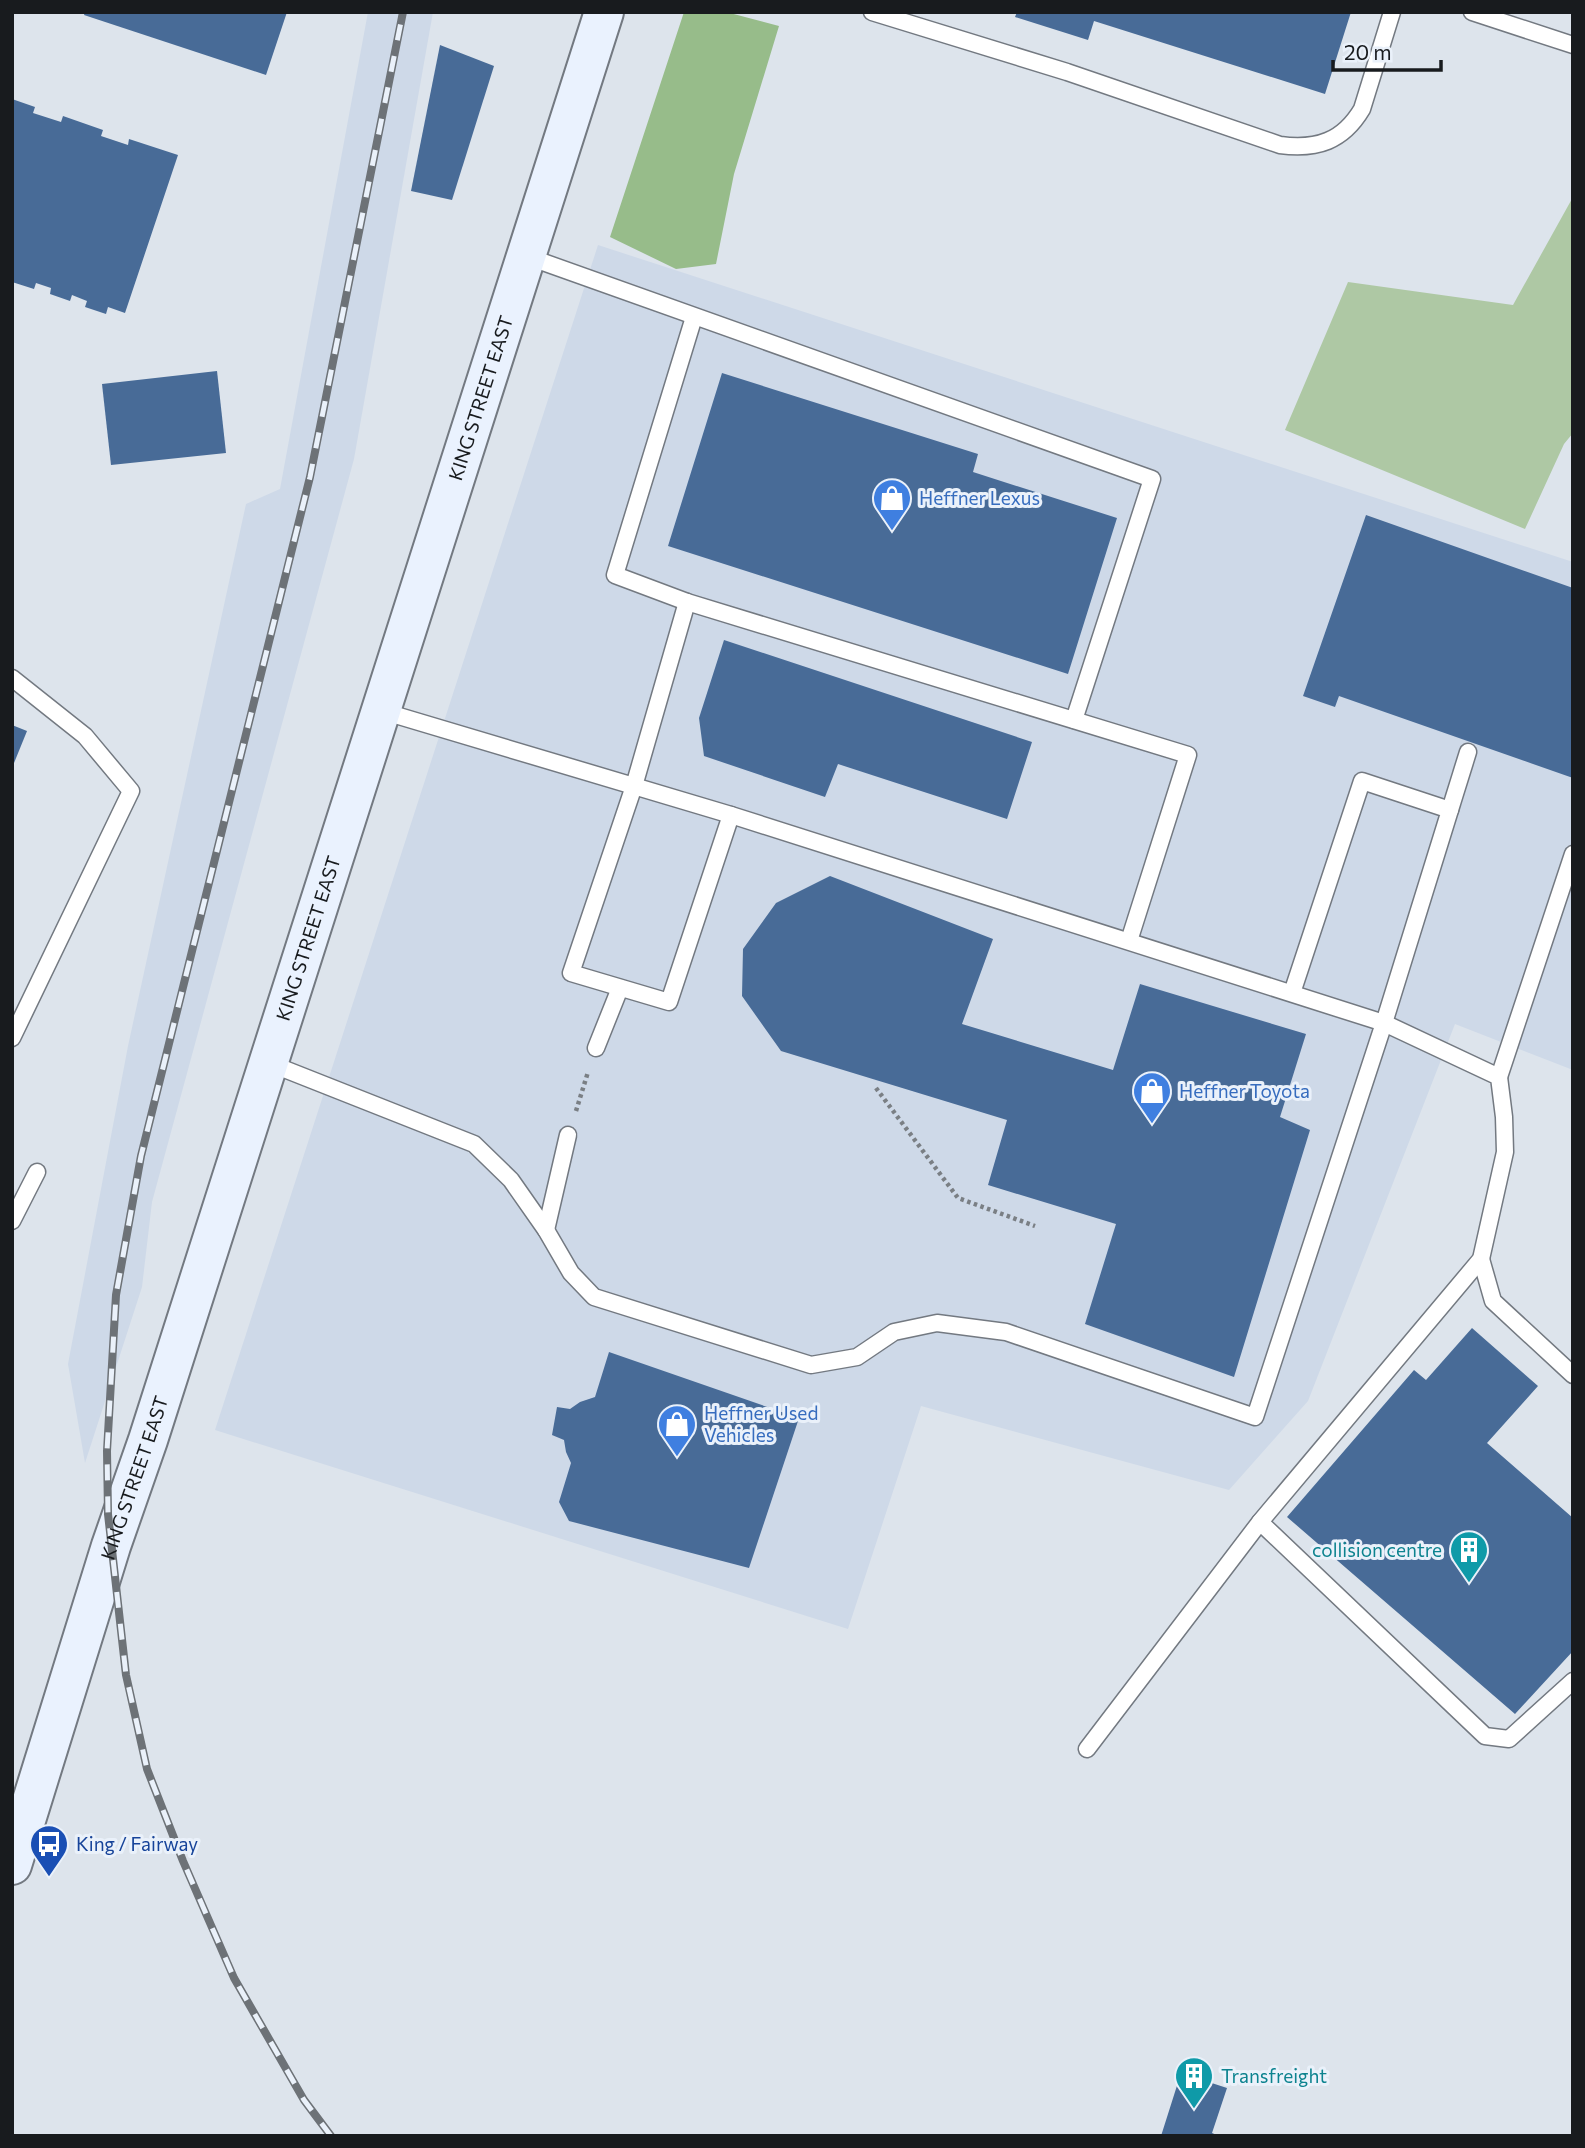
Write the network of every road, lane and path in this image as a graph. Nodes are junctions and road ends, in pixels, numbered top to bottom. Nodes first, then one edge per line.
1 (604, 12) edge
2 (872, 12) edge
3 (1392, 12) edge
4 (1472, 12) edge
5 (1573, 45) edge
6 (526, 256) junction
7 (694, 317) junction
8 (687, 602) junction
9 (12, 678) edge
10 (382, 711) junction
11 (1074, 720) junction
12 (1468, 752) dead end
13 (634, 786) junction
14 (1450, 810) junction
15 (731, 815) junction
16 (1573, 854) edge
17 (1129, 941) junction
18 (620, 988) junction
19 (1292, 993) junction
20 (1384, 1023) junction
21 (12, 1038) edge
22 (596, 1048) joint
23 (269, 1063) junction
24 (1499, 1077) junction
25 (876, 1088) dead end
26 (568, 1135) joint
27 (37, 1172) dead end
28 (12, 1221) edge
29 (1035, 1226) dead end
30 (546, 1230) junction
31 (1481, 1259) junction
32 (1573, 1375) edge
33 (1259, 1522) junction
34 (1573, 1681) edge
35 (1087, 1749) dead end
36 (12, 1865) edge

1 - 6 main road, KING STREET EAST
2 - 3 lane
4 - 5 lane
6 - 7 lane
6 - 10 main road, KING STREET EAST
7 - 8 lane
7 - 11 lane
8 - 11 lane
8 - 13 lane
9 - 21 lane
10 - 13 lane
10 - 23 main road, KING STREET EAST
11 - 17 lane
12 - 14 lane
13 - 15 lane
13 - 18 lane
14 - 19 lane
14 - 20 lane
15 - 17 lane
15 - 18 lane
16 - 24 lane
17 - 19 lane
18 - 22 lane
19 - 20 lane
20 - 24 lane
20 - 30 lane
22 - 26 path
23 - 30 lane
23 - 36 main road, KING STREET EAST
24 - 31 lane
25 - 29 path
26 - 30 lane
27 - 28 lane
31 - 32 lane
31 - 33 lane
33 - 34 lane
33 - 35 lane

